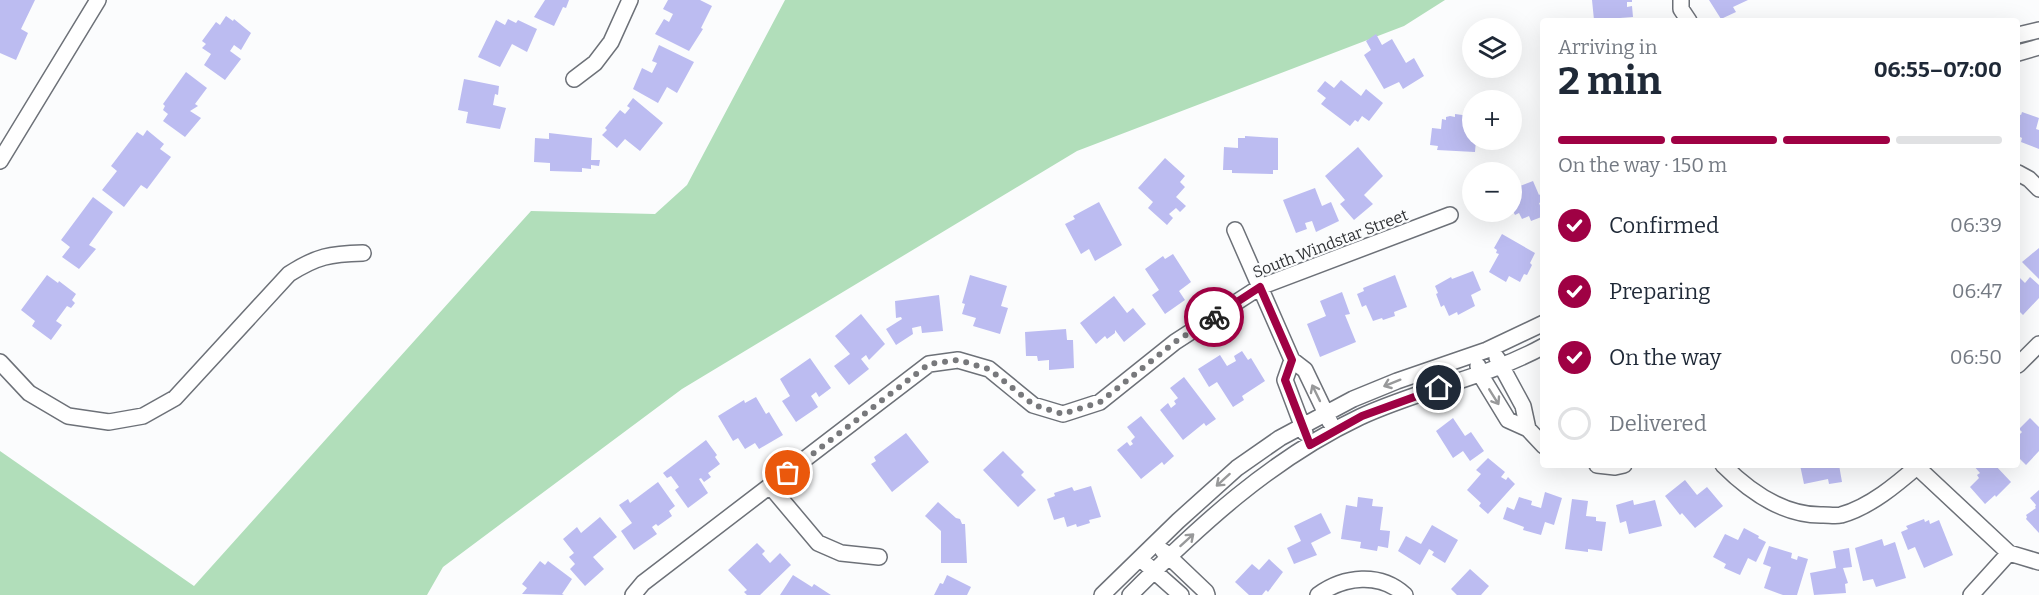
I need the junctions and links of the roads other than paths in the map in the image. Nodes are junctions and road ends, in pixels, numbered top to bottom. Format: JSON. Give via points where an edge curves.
{"nodes":[{"id":1,"x":98,"y":0,"type":"edge"},
{"id":2,"x":630,"y":0,"type":"edge"},
{"id":3,"x":1681,"y":0,"type":"edge"},
{"id":4,"x":1687,"y":18,"type":"edge"},
{"id":5,"x":2039,"y":30,"type":"edge"},
{"id":6,"x":2020,"y":35,"type":"edge"},
{"id":7,"x":2039,"y":47,"type":"edge"},
{"id":8,"x":2020,"y":52,"type":"edge"},
{"id":9,"x":574,"y":79,"type":"dead end"},
{"id":10,"x":0,"y":162,"type":"edge"},
{"id":11,"x":2020,"y":174,"type":"edge"},
{"id":12,"x":2039,"y":189,"type":"edge"},
{"id":13,"x":1450,"y":215,"type":"dead end"},
{"id":14,"x":1235,"y":230,"type":"dead end"},
{"id":15,"x":363,"y":253,"type":"dead end"},
{"id":16,"x":1260,"y":287,"type":"junction"},
{"id":17,"x":1540,"y":325,"type":"edge"},
{"id":18,"x":2039,"y":344,"type":"edge"},
{"id":19,"x":1494,"y":347,"type":"junction"},
{"id":20,"x":1540,"y":348,"type":"edge"},
{"id":21,"x":1475,"y":354,"type":"junction"},
{"id":22,"x":1292,"y":360,"type":"junction"},
{"id":23,"x":0,"y":362,"type":"edge"},
{"id":24,"x":2020,"y":363,"type":"edge"},
{"id":25,"x":1500,"y":366,"type":"junction"},
{"id":26,"x":1480,"y":374,"type":"junction"},
{"id":27,"x":1326,"y":413,"type":"junction"},
{"id":28,"x":1302,"y":426,"type":"junction"},
{"id":29,"x":1527,"y":429,"type":"junction"},
{"id":30,"x":1334,"y":431,"type":"junction"},
{"id":31,"x":1540,"y":443,"type":"edge"},
{"id":32,"x":1310,"y":445,"type":"junction"},
{"id":33,"x":1726,"y":468,"type":"edge"},
{"id":34,"x":1915,"y":468,"type":"edge"},
{"id":35,"x":1920,"y":468,"type":"edge"},
{"id":36,"x":770,"y":486,"type":"junction"},
{"id":37,"x":1155,"y":543,"type":"junction"},
{"id":38,"x":2009,"y":553,"type":"junction"},
{"id":39,"x":1168,"y":556,"type":"junction"},
{"id":40,"x":879,"y":557,"type":"dead end"},
{"id":41,"x":1139,"y":558,"type":"junction"},
{"id":42,"x":2039,"y":562,"type":"edge"},
{"id":43,"x":1153,"y":571,"type":"junction"},
{"id":44,"x":633,"y":595,"type":"edge"},
{"id":45,"x":1102,"y":595,"type":"edge"},
{"id":46,"x":1130,"y":595,"type":"edge"},
{"id":47,"x":1181,"y":595,"type":"edge"},
{"id":48,"x":1207,"y":595,"type":"edge"},
{"id":49,"x":1318,"y":595,"type":"edge"},
{"id":50,"x":1405,"y":595,"type":"edge"},
{"id":51,"x":1971,"y":595,"type":"edge"}],
"edges":[{"from":1,"to":10,"type":"street"},
{"from":2,"to":9,"type":"street","via":[[611,42],[595,63]]},
{"from":3,"to":4,"type":"street"},
{"from":5,"to":6,"type":"street"},
{"from":7,"to":8,"type":"street"},
{"from":11,"to":12,"type":"street"},
{"from":13,"to":16,"type":"street","name":"South Windstar Street"},
{"from":14,"to":16,"type":"street"},
{"from":15,"to":23,"type":"street","via":[[318,258],[289,274],[175,399],[143,416],[109,422],[68,416],[29,393]]},
{"from":16,"to":22,"type":"street"},
{"from":16,"to":36,"type":"street","name":"South Windstar Street","via":[[1175,342],[1100,402],[1063,414],[1034,405],[989,369],[958,360],[929,364]]},
{"from":17,"to":19,"type":"street"},
{"from":18,"to":24,"type":"street"},
{"from":19,"to":21,"type":"street"},
{"from":19,"to":25,"type":"street"},
{"from":20,"to":25,"type":"street"},
{"from":21,"to":26,"type":"street"},
{"from":21,"to":27,"type":"street","one_way":true,"via":[[1397,381]]},
{"from":27,"to":22,"type":"street","one_way":true,"via":[[1305,370]]},
{"from":22,"to":28,"type":"street","via":[[1285,380]]},
{"from":25,"to":26,"type":"street"},
{"from":25,"to":29,"type":"street","via":[[1523,406]]},
{"from":26,"to":29,"type":"street","one_way":true,"via":[[1509,420]]},
{"from":26,"to":30,"type":"street","via":[[1362,416]]},
{"from":27,"to":28,"type":"street"},
{"from":27,"to":30,"type":"street"},
{"from":28,"to":32,"type":"street"},
{"from":28,"to":37,"type":"street","one_way":true,"via":[[1237,468]]},
{"from":29,"to":31,"type":"street"},
{"from":30,"to":32,"type":"street"},
{"from":39,"to":32,"type":"street","one_way":true,"via":[[1248,486]]},
{"from":33,"to":34,"type":"street","via":[[1769,502],[1808,515],[1841,515],[1874,500]]},
{"from":35,"to":38,"type":"street"},
{"from":36,"to":40,"type":"street","via":[[819,543],[841,553]]},
{"from":36,"to":44,"type":"street","name":"South Windstar Street","via":[[643,583]]},
{"from":37,"to":39,"type":"street"},
{"from":37,"to":41,"type":"street"},
{"from":38,"to":42,"type":"street"},
{"from":38,"to":51,"type":"street"},
{"from":39,"to":43,"type":"street"},
{"from":39,"to":48,"type":"street"},
{"from":41,"to":43,"type":"street"},
{"from":41,"to":45,"type":"street"},
{"from":43,"to":46,"type":"street"},
{"from":43,"to":47,"type":"street"},
{"from":49,"to":50,"type":"street","via":[[1344,580],[1371,578]]}]}
